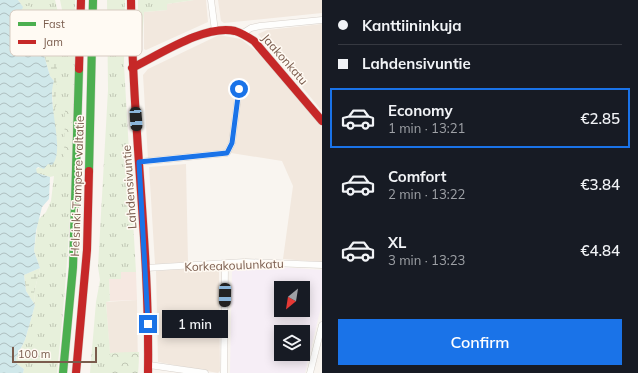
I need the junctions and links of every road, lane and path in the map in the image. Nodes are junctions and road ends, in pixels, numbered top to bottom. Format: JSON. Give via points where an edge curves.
{"nodes":[{"id":1,"x":82,"y":0,"type":"edge"},
{"id":2,"x":93,"y":0,"type":"edge"},
{"id":3,"x":131,"y":0,"type":"edge"},
{"id":4,"x":211,"y":0,"type":"edge"},
{"id":5,"x":82,"y":10,"type":"edge"},
{"id":6,"x":93,"y":10,"type":"edge"},
{"id":7,"x":131,"y":10,"type":"edge"},
{"id":8,"x":322,"y":20,"type":"edge"},
{"id":9,"x":215,"y":31,"type":"junction"},
{"id":10,"x":243,"y":33,"type":"junction"},
{"id":11,"x":80,"y":56,"type":"edge"},
{"id":12,"x":92,"y":56,"type":"edge"},
{"id":13,"x":132,"y":56,"type":"edge"},
{"id":14,"x":132,"y":68,"type":"junction"},
{"id":15,"x":239,"y":89,"type":"dead end"},
{"id":16,"x":322,"y":121,"type":"edge"},
{"id":17,"x":139,"y":162,"type":"junction"},
{"id":18,"x":225,"y":264,"type":"junction"},
{"id":19,"x":322,"y":264,"type":"edge"},
{"id":20,"x":146,"y":268,"type":"junction"},
{"id":21,"x":322,"y":325,"type":"edge"},
{"id":22,"x":148,"y":369,"type":"edge"},
{"id":23,"x":63,"y":373,"type":"edge"},
{"id":24,"x":76,"y":373,"type":"edge"},
{"id":25,"x":205,"y":373,"type":"edge"},
{"id":26,"x":224,"y":373,"type":"edge"},
{"id":27,"x":310,"y":373,"type":"edge"}],
"edges":[{"from":1,"to":5,"type":"main road","name":"Helsinki-Tampere valtatie"},
{"from":2,"to":6,"type":"main road","name":"Helsinki-Tampere valtatie"},
{"from":3,"to":7,"type":"main road","name":"Lahdensivuntie"},
{"from":4,"to":9,"type":"street"},
{"from":8,"to":10,"type":"street","via":[[260,26]]},
{"from":9,"to":10,"type":"main road","via":[[231,30]]},
{"from":9,"to":14,"type":"main road","via":[[203,34]]},
{"from":10,"to":16,"type":"main road","name":"Jaakonkatu","via":[[254,41]]},
{"from":11,"to":23,"type":"main road","name":"Helsinki-Tampere valtatie","via":[[73,267]]},
{"from":12,"to":24,"type":"main road","name":"Helsinki-Tampere valtatie","via":[[87,250]]},
{"from":13,"to":14,"type":"main road","name":"Lahdensivuntie"},
{"from":14,"to":17,"type":"main road","name":"Lahdensivuntie"},
{"from":15,"to":17,"type":"street","via":[[232,143],[227,153]]},
{"from":17,"to":20,"type":"main road","name":"Lahdensivuntie"},
{"from":18,"to":19,"type":"street","name":"Korkeakoulunkatu"},
{"from":18,"to":20,"type":"street","name":"Korkeakoulunkatu"},
{"from":18,"to":26,"type":"street"},
{"from":20,"to":22,"type":"main road","name":"Lahdensivuntie"},
{"from":21,"to":27,"type":"street"},
{"from":22,"to":25,"type":"street"}]}
